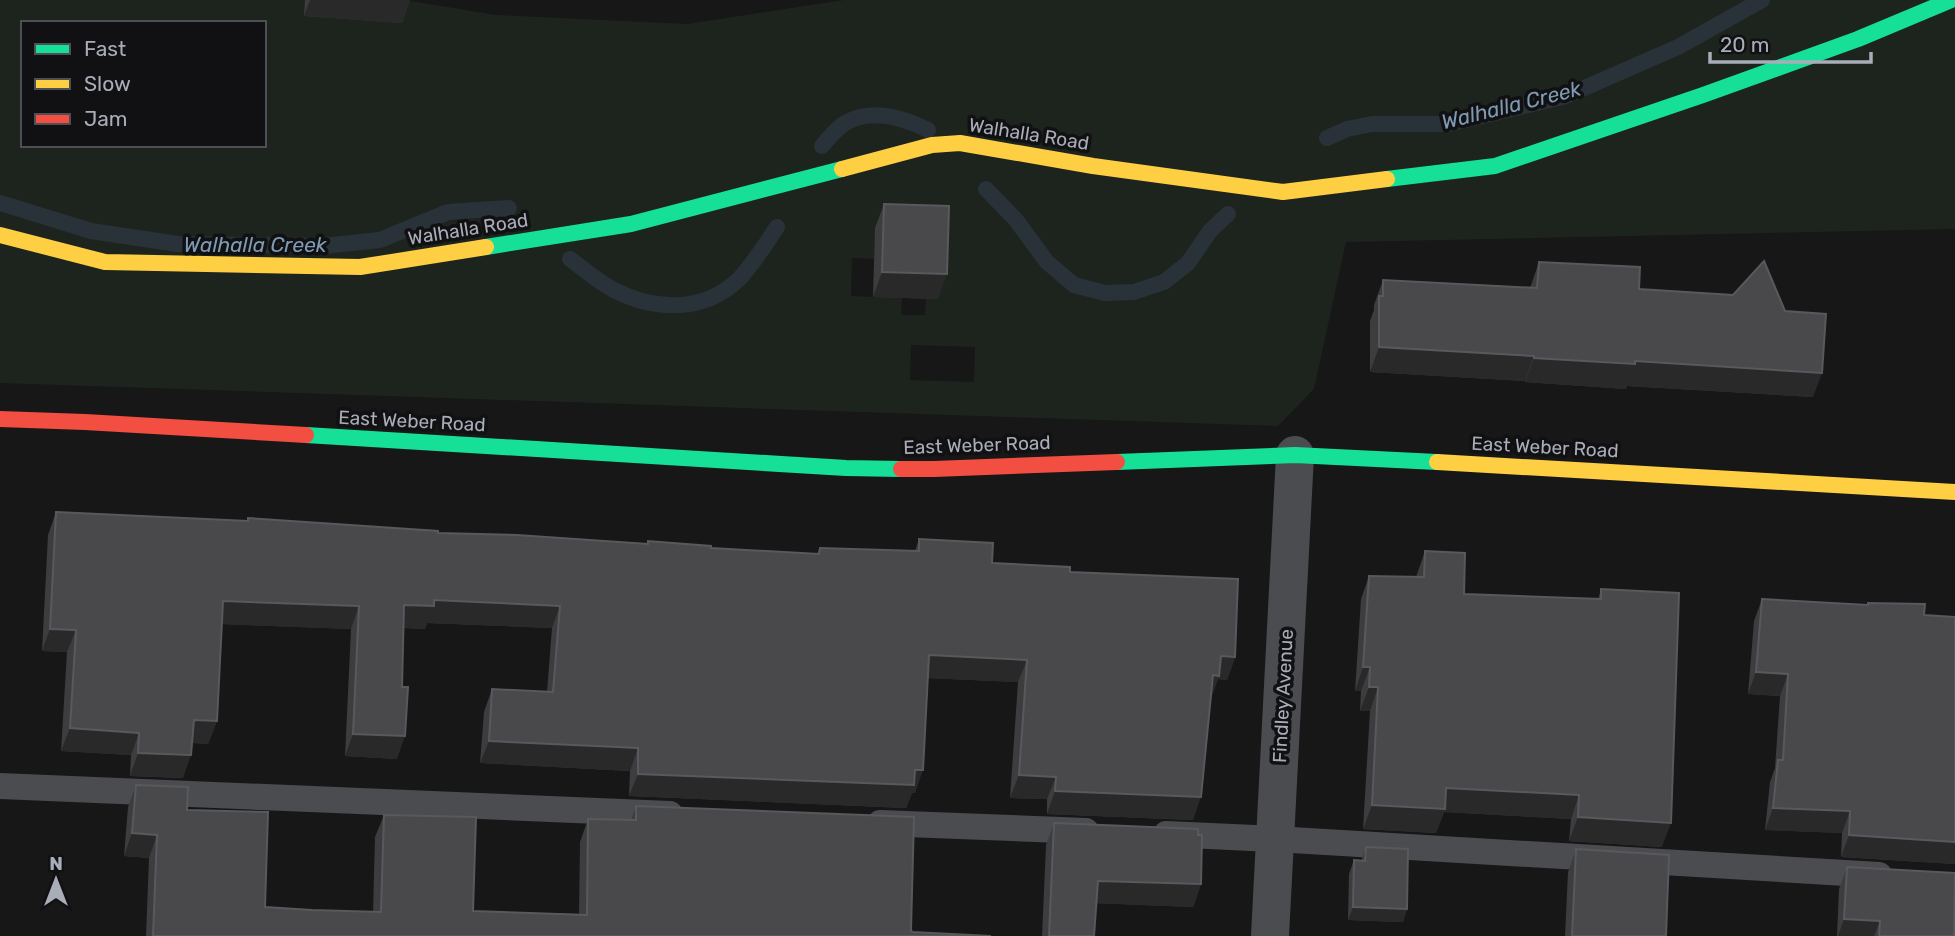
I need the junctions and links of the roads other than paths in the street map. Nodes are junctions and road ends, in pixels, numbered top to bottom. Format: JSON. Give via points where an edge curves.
{"nodes":[{"id":1,"x":1951,"y":0,"type":"edge"},
{"id":2,"x":0,"y":235,"type":"edge"},
{"id":3,"x":0,"y":419,"type":"edge"},
{"id":4,"x":1295,"y":455,"type":"junction"},
{"id":5,"x":1955,"y":492,"type":"edge"},
{"id":6,"x":0,"y":786,"type":"edge"},
{"id":7,"x":693,"y":815,"type":"edge"},
{"id":8,"x":859,"y":822,"type":"edge"},
{"id":9,"x":1109,"y":832,"type":"edge"},
{"id":10,"x":1137,"y":833,"type":"edge"},
{"id":11,"x":1275,"y":839,"type":"junction"},
{"id":12,"x":1899,"y":877,"type":"edge"},
{"id":13,"x":1270,"y":936,"type":"edge"}],
"edges":[{"from":1,"to":2,"type":"street","name":"Walhalla Road","via":[[1703,95],[1495,166],[1283,192],[961,143],[932,145],[631,224],[360,268],[105,262]]},
{"from":3,"to":4,"type":"street","name":"East Weber Road","via":[[846,468],[934,469]]},
{"from":4,"to":5,"type":"street","name":"East Weber Road"},
{"from":4,"to":11,"type":"street","name":"Findley Avenue"},
{"from":6,"to":7,"type":"lane"},
{"from":8,"to":9,"type":"lane"},
{"from":10,"to":11,"type":"lane"},
{"from":11,"to":12,"type":"lane"},
{"from":11,"to":13,"type":"street","name":"Findley Avenue"}]}
